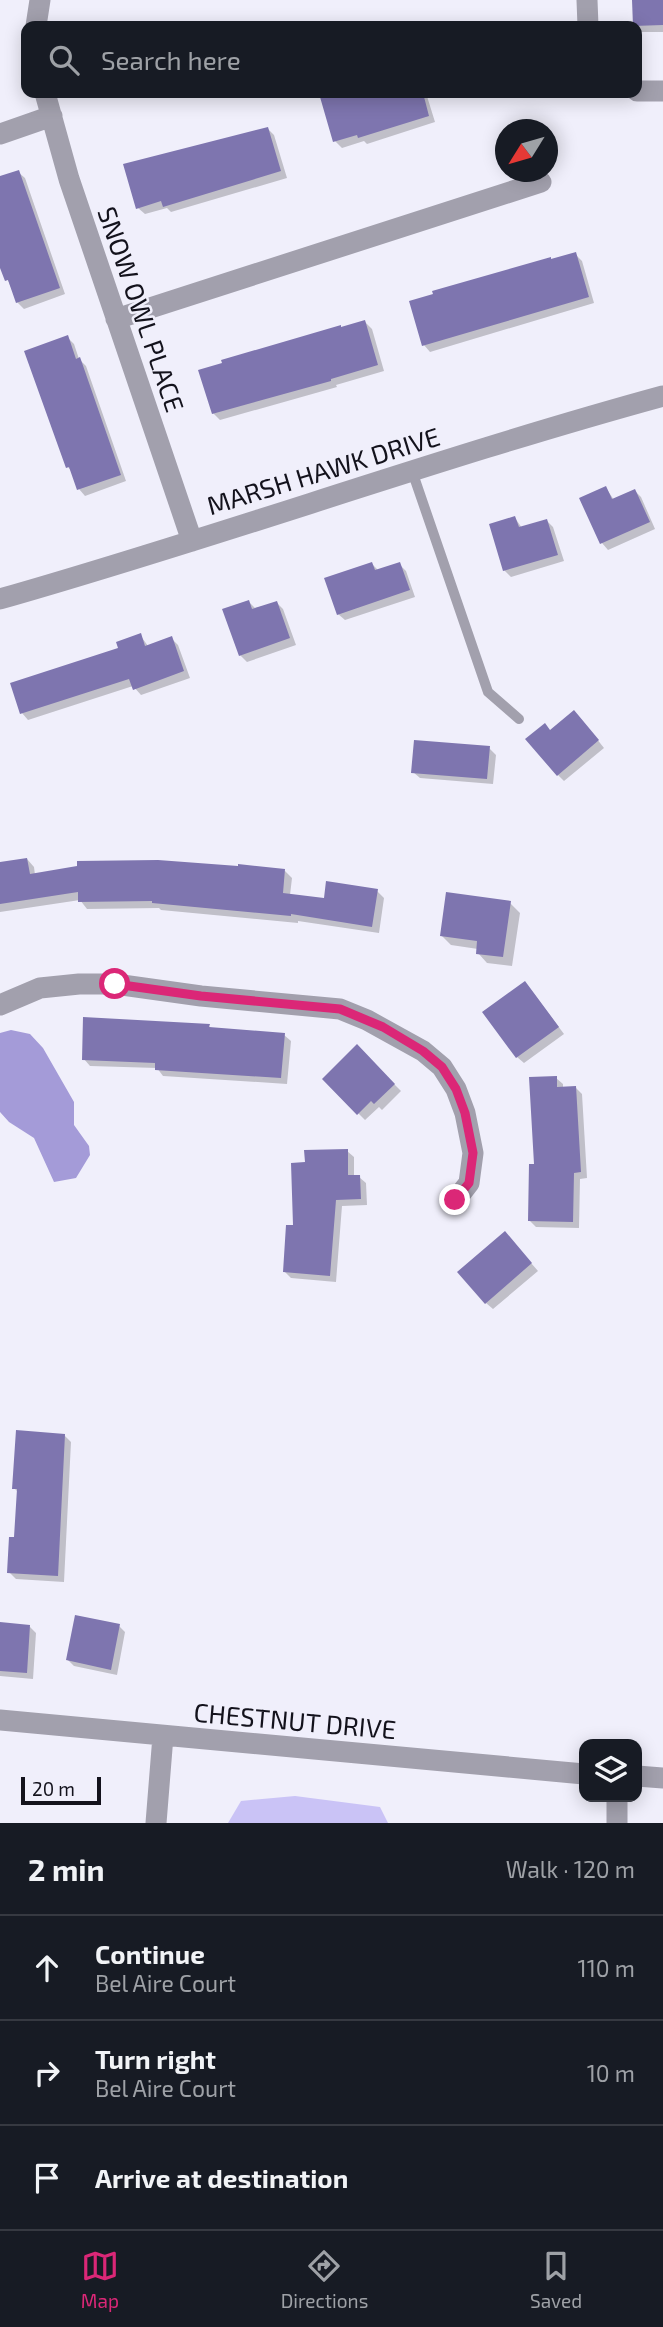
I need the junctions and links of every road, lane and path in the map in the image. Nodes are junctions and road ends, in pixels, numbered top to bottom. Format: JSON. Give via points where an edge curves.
{"nodes":[{"id":1,"x":40,"y":0,"type":"edge"},
{"id":2,"x":587,"y":0,"type":"edge"},
{"id":3,"x":37,"y":21,"type":"edge"},
{"id":4,"x":588,"y":21,"type":"edge"},
{"id":5,"x":642,"y":91,"type":"edge"},
{"id":6,"x":663,"y":91,"type":"edge"},
{"id":7,"x":46,"y":98,"type":"edge"},
{"id":8,"x":52,"y":117,"type":"junction"},
{"id":9,"x":0,"y":134,"type":"edge"},
{"id":10,"x":541,"y":183,"type":"dead end"},
{"id":11,"x":116,"y":319,"type":"junction"},
{"id":12,"x":663,"y":396,"type":"edge"},
{"id":13,"x":412,"y":471,"type":"junction"},
{"id":14,"x":192,"y":541,"type":"junction"},
{"id":15,"x":0,"y":599,"type":"edge"},
{"id":16,"x":519,"y":719,"type":"dead end"},
{"id":17,"x":0,"y":1004,"type":"edge"},
{"id":18,"x":455,"y":1200,"type":"dead end"},
{"id":19,"x":0,"y":1720,"type":"edge"},
{"id":20,"x":163,"y":1736,"type":"junction"},
{"id":21,"x":579,"y":1774,"type":"edge"},
{"id":22,"x":642,"y":1776,"type":"edge"},
{"id":23,"x":663,"y":1778,"type":"edge"},
{"id":24,"x":617,"y":1802,"type":"edge"},
{"id":25,"x":156,"y":1823,"type":"edge"},
{"id":26,"x":617,"y":1823,"type":"edge"}],
"edges":[{"from":1,"to":3,"type":"street"},
{"from":2,"to":4,"type":"street"},
{"from":5,"to":6,"type":"street"},
{"from":7,"to":8,"type":"street","name":"SNOW OWL PLACE"},
{"from":8,"to":9,"type":"street"},
{"from":8,"to":11,"type":"street","name":"SNOW OWL PLACE"},
{"from":10,"to":11,"type":"street"},
{"from":11,"to":14,"type":"street","name":"SNOW OWL PLACE"},
{"from":12,"to":13,"type":"street","name":"MARSH HAWK DRIVE"},
{"from":13,"to":14,"type":"street","name":"MARSH HAWK DRIVE"},
{"from":13,"to":16,"type":"lane","via":[[488,692]]},
{"from":14,"to":15,"type":"street","name":"MARSH HAWK DRIVE"},
{"from":17,"to":18,"type":"street","via":[[40,988],[115,984],[340,1009],[367,1020],[423,1051],[442,1067],[456,1089],[473,1153],[469,1183]]},
{"from":19,"to":20,"type":"street","name":"CHESTNUT DRIVE"},
{"from":20,"to":21,"type":"street","name":"CHESTNUT DRIVE"},
{"from":20,"to":25,"type":"street"},
{"from":22,"to":23,"type":"street"},
{"from":24,"to":26,"type":"street"}]}
